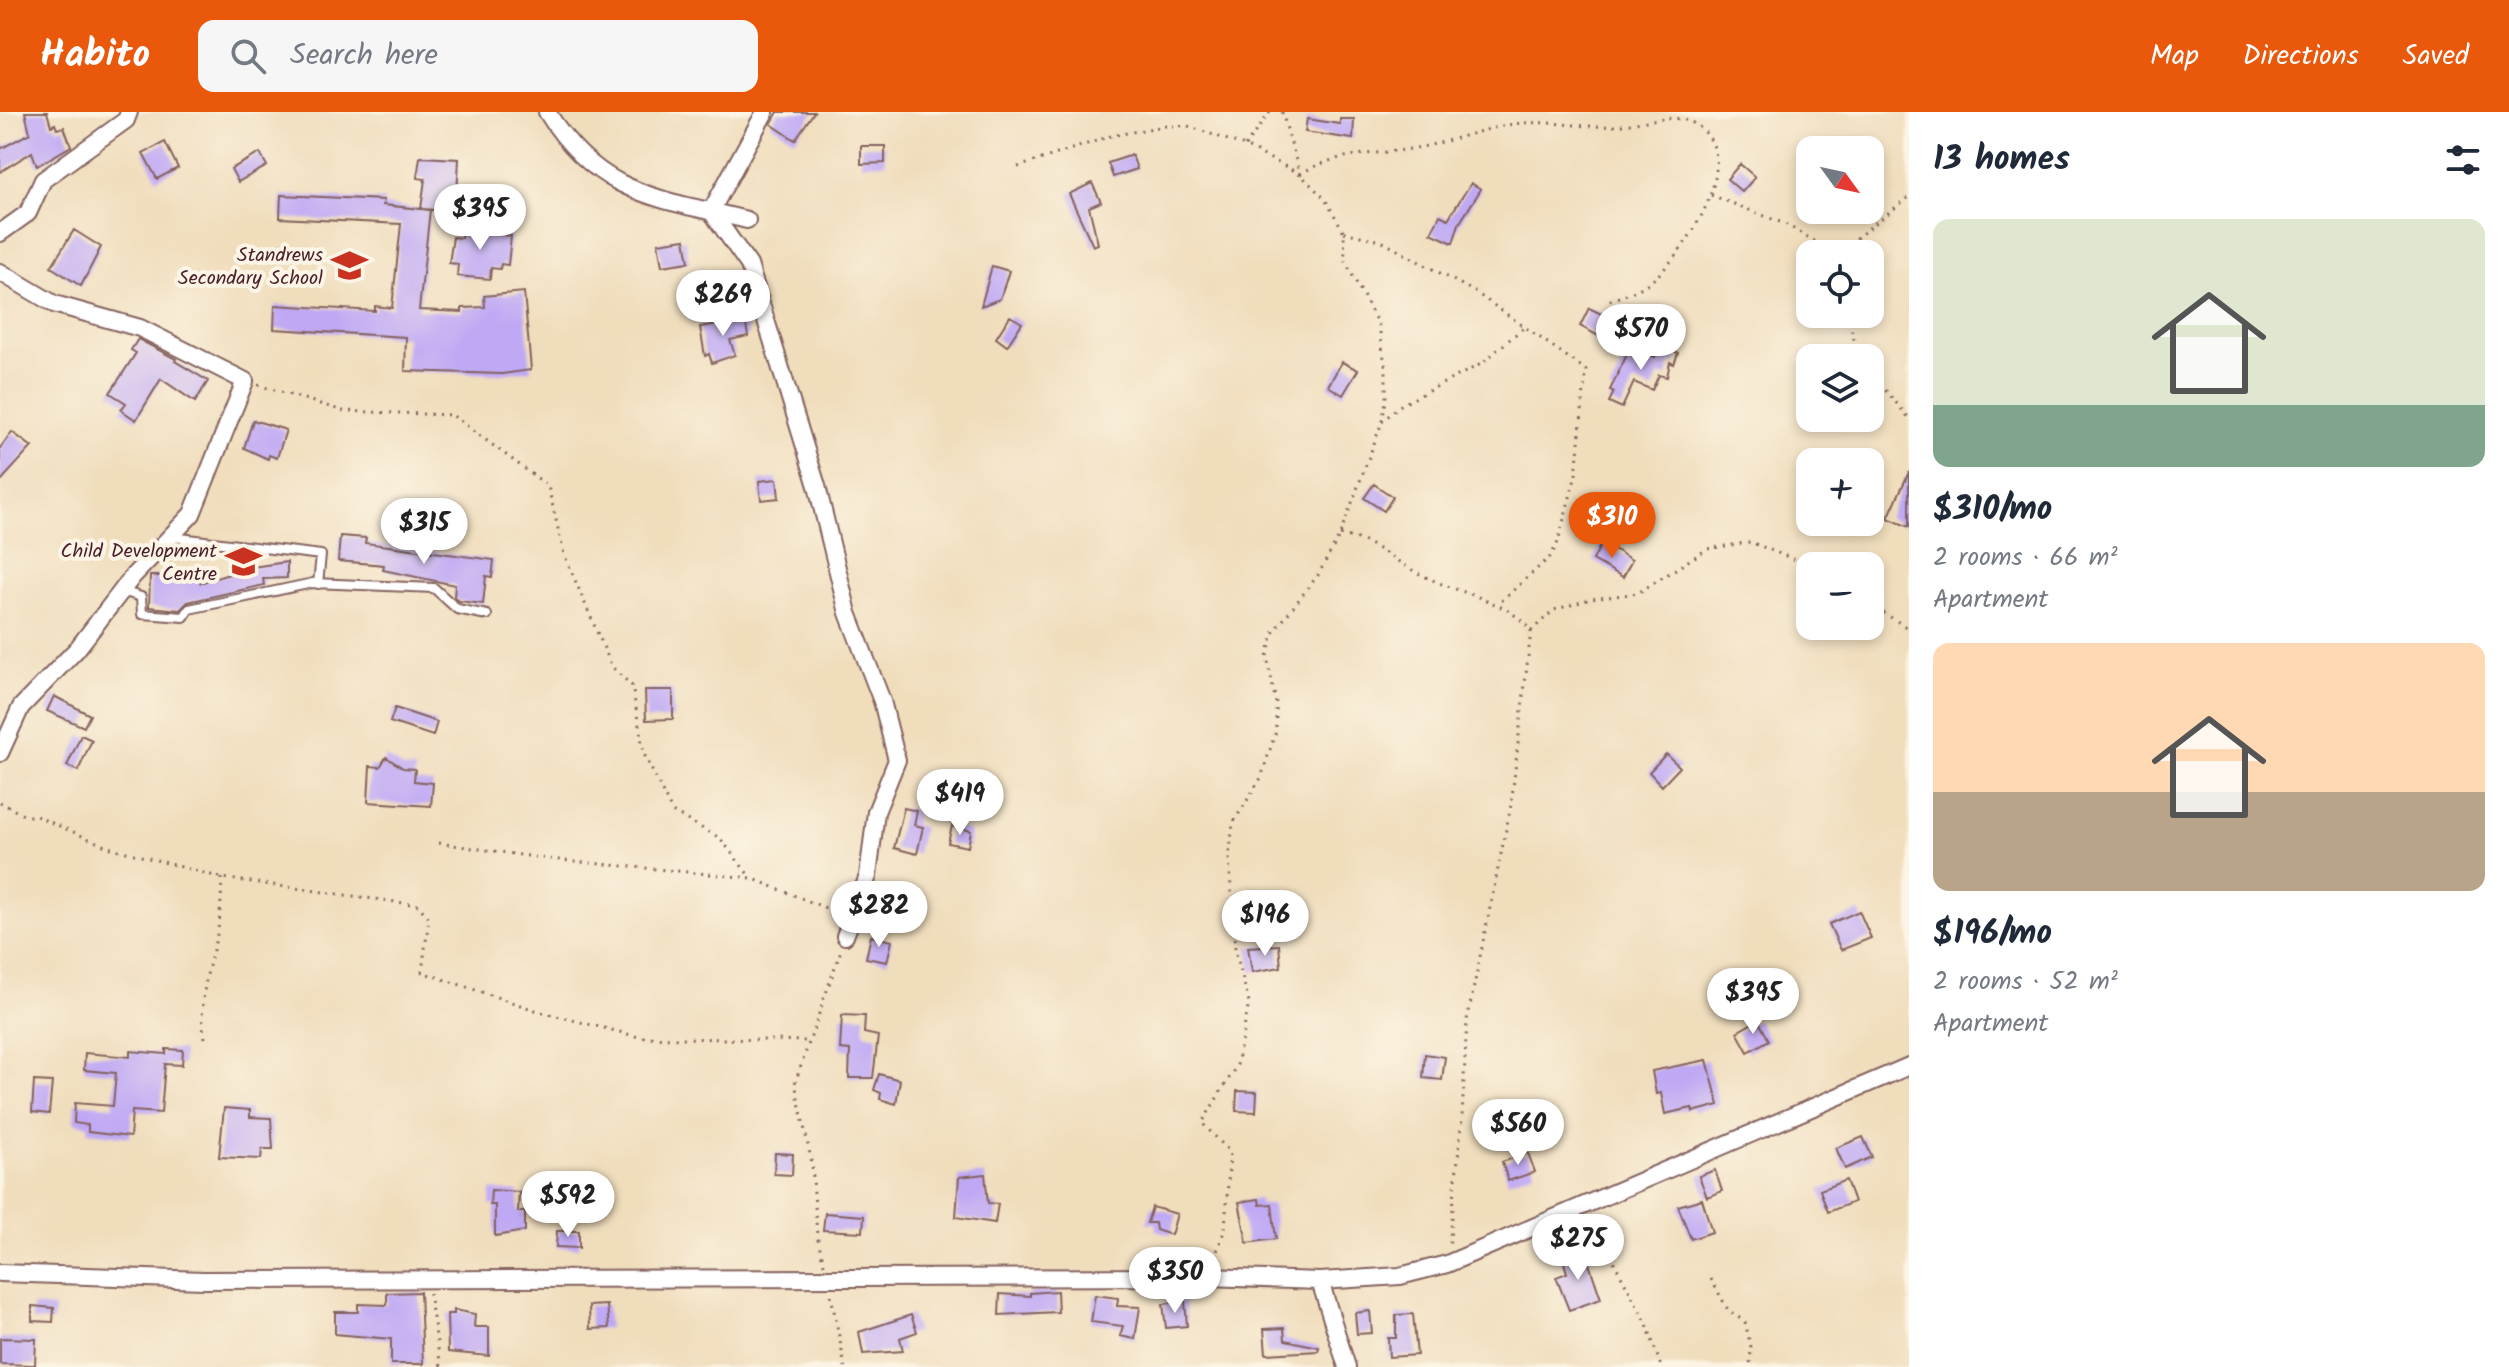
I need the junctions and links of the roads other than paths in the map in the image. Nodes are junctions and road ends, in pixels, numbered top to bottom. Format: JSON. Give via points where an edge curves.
{"nodes":[{"id":1,"x":129,"y":112,"type":"edge"},
{"id":2,"x":547,"y":112,"type":"edge"},
{"id":3,"x":765,"y":112,"type":"edge"},
{"id":4,"x":711,"y":211,"type":"junction"},
{"id":5,"x":747,"y":220,"type":"dead end"},
{"id":6,"x":0,"y":233,"type":"edge"},
{"id":7,"x":0,"y":272,"type":"edge"},
{"id":8,"x":171,"y":537,"type":"junction"},
{"id":9,"x":318,"y":584,"type":"junction"},
{"id":10,"x":122,"y":591,"type":"junction"},
{"id":11,"x":487,"y":615,"type":"dead end"},
{"id":12,"x":0,"y":753,"type":"edge"},
{"id":13,"x":845,"y":936,"type":"road end"},
{"id":14,"x":1909,"y":1066,"type":"edge"},
{"id":15,"x":0,"y":1273,"type":"edge"},
{"id":16,"x":1320,"y":1281,"type":"junction"},
{"id":17,"x":1347,"y":1367,"type":"edge"}],
"edges":[{"from":1,"to":6,"type":"street","via":[[126,120],[43,180],[28,213]]},
{"from":2,"to":4,"type":"street","via":[[571,148],[610,180]]},
{"from":3,"to":4,"type":"street"},
{"from":4,"to":5,"type":"street"},
{"from":4,"to":13,"type":"street","via":[[749,265],[817,486],[848,613],[882,701],[897,760],[876,812],[868,876]]},
{"from":7,"to":8,"type":"street","via":[[54,304],[140,328],[245,381],[200,501]]},
{"from":8,"to":9,"type":"lane","via":[[321,555]]},
{"from":8,"to":10,"type":"street"},
{"from":9,"to":10,"type":"lane","via":[[189,609],[184,617],[142,614],[141,597]]},
{"from":9,"to":11,"type":"lane","via":[[434,588],[457,609]]},
{"from":10,"to":12,"type":"street","via":[[77,649],[21,707]]},
{"from":14,"to":16,"type":"street","via":[[1447,1264],[1400,1276]]},
{"from":15,"to":16,"type":"street","via":[[204,1280]]},
{"from":16,"to":17,"type":"street"}]}
